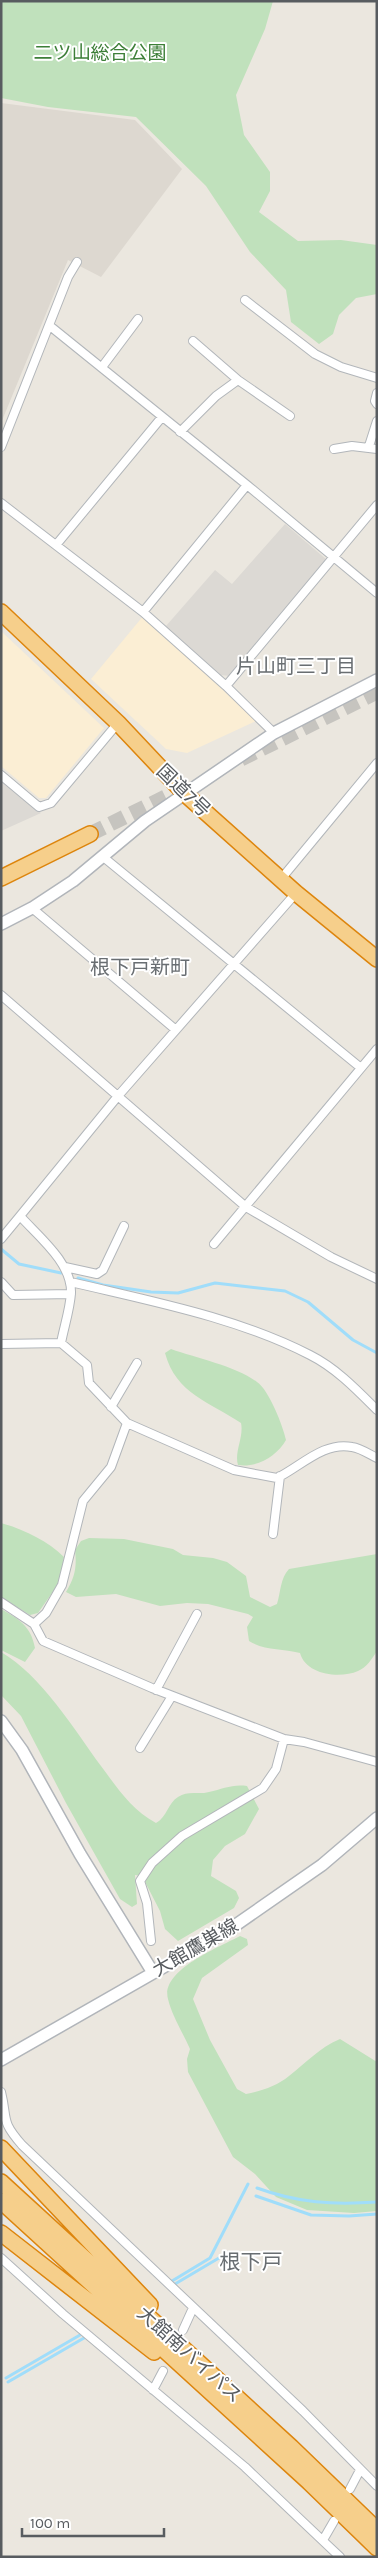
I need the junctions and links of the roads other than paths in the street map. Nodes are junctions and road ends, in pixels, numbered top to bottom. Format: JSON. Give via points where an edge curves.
{"nodes":[{"id":1,"x":77,"y":262,"type":"dead end"},
{"id":2,"x":245,"y":300,"type":"dead end"},
{"id":3,"x":138,"y":319,"type":"dead end"},
{"id":4,"x":50,"y":326,"type":"junction"},
{"id":5,"x":193,"y":341,"type":"dead end"},
{"id":6,"x":102,"y":367,"type":"junction"},
{"id":7,"x":377,"y":378,"type":"edge"},
{"id":8,"x":238,"y":380,"type":"junction"},
{"id":9,"x":377,"y":393,"type":"edge"},
{"id":10,"x":377,"y":404,"type":"edge"},
{"id":11,"x":290,"y":416,"type":"dead end"},
{"id":12,"x":162,"y":417,"type":"junction"},
{"id":13,"x":377,"y":421,"type":"edge"},
{"id":14,"x":180,"y":432,"type":"junction"},
{"id":15,"x":1,"y":447,"type":"edge"},
{"id":16,"x":373,"y":448,"type":"edge"},
{"id":17,"x":334,"y":449,"type":"dead end"},
{"id":18,"x":247,"y":485,"type":"junction"},
{"id":19,"x":1,"y":503,"type":"edge"},
{"id":20,"x":377,"y":505,"type":"edge"},
{"id":21,"x":56,"y":545,"type":"junction"},
{"id":22,"x":332,"y":557,"type":"junction"},
{"id":23,"x":377,"y":593,"type":"edge"},
{"id":24,"x":1,"y":612,"type":"edge"},
{"id":25,"x":143,"y":612,"type":"junction"},
{"id":26,"x":377,"y":680,"type":"edge"},
{"id":27,"x":226,"y":686,"type":"junction"},
{"id":28,"x":118,"y":723,"type":"junction"},
{"id":29,"x":274,"y":733,"type":"junction"},
{"id":30,"x":377,"y":763,"type":"edge"},
{"id":31,"x":1,"y":775,"type":"edge"},
{"id":32,"x":184,"y":793,"type":"junction"},
{"id":33,"x":90,"y":834,"type":"tunnel mouth"},
{"id":34,"x":102,"y":856,"type":"junction"},
{"id":35,"x":1,"y":877,"type":"edge"},
{"id":36,"x":281,"y":879,"type":"junction"},
{"id":37,"x":296,"y":893,"type":"junction"},
{"id":38,"x":32,"y":908,"type":"junction"},
{"id":39,"x":1,"y":924,"type":"edge"},
{"id":40,"x":377,"y":959,"type":"edge"},
{"id":41,"x":234,"y":965,"type":"junction"},
{"id":42,"x":1,"y":995,"type":"edge"},
{"id":43,"x":176,"y":1030,"type":"junction"},
{"id":44,"x":377,"y":1049,"type":"edge"},
{"id":45,"x":361,"y":1068,"type":"junction"},
{"id":46,"x":118,"y":1096,"type":"junction"},
{"id":47,"x":246,"y":1207,"type":"junction"},
{"id":48,"x":20,"y":1216,"type":"junction"},
{"id":49,"x":124,"y":1226,"type":"dead end"},
{"id":50,"x":1,"y":1238,"type":"edge"},
{"id":51,"x":214,"y":1244,"type":"dead end"},
{"id":52,"x":65,"y":1267,"type":"junction"},
{"id":53,"x":377,"y":1278,"type":"edge"},
{"id":54,"x":1,"y":1282,"type":"edge"},
{"id":55,"x":70,"y":1282,"type":"junction"},
{"id":56,"x":71,"y":1294,"type":"junction"},
{"id":57,"x":61,"y":1343,"type":"junction"},
{"id":58,"x":1,"y":1344,"type":"edge"},
{"id":59,"x":137,"y":1363,"type":"dead end"},
{"id":60,"x":112,"y":1407,"type":"junction"},
{"id":61,"x":377,"y":1410,"type":"edge"},
{"id":62,"x":128,"y":1423,"type":"junction"},
{"id":63,"x":377,"y":1458,"type":"edge"},
{"id":64,"x":280,"y":1476,"type":"junction"},
{"id":65,"x":273,"y":1534,"type":"dead end"},
{"id":66,"x":1,"y":1602,"type":"edge"},
{"id":67,"x":197,"y":1614,"type":"dead end"},
{"id":68,"x":34,"y":1624,"type":"junction"},
{"id":69,"x":156,"y":1690,"type":"junction"},
{"id":70,"x":172,"y":1696,"type":"junction"},
{"id":71,"x":1,"y":1721,"type":"edge"},
{"id":72,"x":284,"y":1739,"type":"junction"},
{"id":73,"x":140,"y":1748,"type":"dead end"},
{"id":74,"x":377,"y":1762,"type":"edge"},
{"id":75,"x":377,"y":1818,"type":"edge"},
{"id":76,"x":151,"y":1941,"type":"dead end"},
{"id":77,"x":152,"y":1971,"type":"junction"},
{"id":78,"x":1,"y":2060,"type":"edge"},
{"id":79,"x":1,"y":2092,"type":"edge"},
{"id":80,"x":1,"y":2148,"type":"edge"},
{"id":81,"x":1,"y":2182,"type":"edge"},
{"id":82,"x":1,"y":2201,"type":"edge"},
{"id":83,"x":1,"y":2232,"type":"edge"},
{"id":84,"x":1,"y":2258,"type":"edge"},
{"id":85,"x":193,"y":2308,"type":"junction"},
{"id":86,"x":183,"y":2330,"type":"dead end"},
{"id":87,"x":163,"y":2371,"type":"dead end"},
{"id":88,"x":153,"y":2390,"type":"junction"},
{"id":89,"x":258,"y":2436,"type":"junction"},
{"id":90,"x":291,"y":2447,"type":"junction"},
{"id":91,"x":360,"y":2470,"type":"junction"},
{"id":92,"x":377,"y":2486,"type":"edge"},
{"id":93,"x":350,"y":2489,"type":"dead end"},
{"id":94,"x":334,"y":2521,"type":"dead end"},
{"id":95,"x":377,"y":2530,"type":"edge"},
{"id":96,"x":323,"y":2540,"type":"junction"},
{"id":97,"x":377,"y":2548,"type":"edge"},
{"id":98,"x":340,"y":2557,"type":"edge"}],
"edges":[{"from":1,"to":4,"type":"street"},
{"from":2,"to":7,"type":"street","via":[[315,354],[341,367]]},
{"from":3,"to":6,"type":"street"},
{"from":4,"to":6,"type":"street"},
{"from":4,"to":15,"type":"street"},
{"from":5,"to":8,"type":"street"},
{"from":6,"to":12,"type":"street"},
{"from":8,"to":11,"type":"street"},
{"from":8,"to":14,"type":"street","via":[[216,396]]},
{"from":9,"to":10,"type":"street"},
{"from":12,"to":14,"type":"street"},
{"from":12,"to":21,"type":"street"},
{"from":13,"to":16,"type":"street"},
{"from":14,"to":18,"type":"street"},
{"from":16,"to":17,"type":"street"},
{"from":18,"to":22,"type":"street"},
{"from":18,"to":25,"type":"street"},
{"from":19,"to":21,"type":"street"},
{"from":20,"to":22,"type":"street"},
{"from":21,"to":25,"type":"street"},
{"from":22,"to":23,"type":"street"},
{"from":22,"to":27,"type":"street"},
{"from":24,"to":28,"type":"highway","name":"国道7号"},
{"from":25,"to":27,"type":"street"},
{"from":26,"to":29,"type":"street"},
{"from":27,"to":29,"type":"street"},
{"from":28,"to":31,"type":"street","via":[[51,802],[39,807]]},
{"from":28,"to":32,"type":"highway","name":"国道7号"},
{"from":29,"to":32,"type":"street"},
{"from":30,"to":36,"type":"street"},
{"from":32,"to":34,"type":"street"},
{"from":32,"to":36,"type":"highway","name":"国道7号"},
{"from":33,"to":35,"type":"highway"},
{"from":34,"to":38,"type":"street","via":[[73,881]]},
{"from":34,"to":41,"type":"street"},
{"from":36,"to":37,"type":"highway","name":"国道7号"},
{"from":37,"to":40,"type":"highway","name":"国道7号"},
{"from":37,"to":41,"type":"street"},
{"from":38,"to":39,"type":"street"},
{"from":38,"to":43,"type":"street"},
{"from":41,"to":43,"type":"street"},
{"from":41,"to":45,"type":"street"},
{"from":42,"to":46,"type":"street"},
{"from":43,"to":46,"type":"street"},
{"from":44,"to":45,"type":"street"},
{"from":45,"to":47,"type":"street"},
{"from":46,"to":47,"type":"street"},
{"from":46,"to":48,"type":"street"},
{"from":47,"to":51,"type":"street"},
{"from":47,"to":53,"type":"street","via":[[332,1257]]},
{"from":48,"to":50,"type":"street"},
{"from":48,"to":52,"type":"street"},
{"from":49,"to":52,"type":"street","via":[[103,1270],[92,1274]]},
{"from":52,"to":55,"type":"street"},
{"from":54,"to":56,"type":"street","via":[[13,1295]]},
{"from":55,"to":56,"type":"street"},
{"from":55,"to":61,"type":"street","via":[[178,1308],[270,1337],[311,1355],[349,1382]]},
{"from":56,"to":57,"type":"street"},
{"from":57,"to":58,"type":"street"},
{"from":57,"to":60,"type":"street","via":[[86,1366],[89,1383]]},
{"from":59,"to":60,"type":"street"},
{"from":60,"to":62,"type":"street"},
{"from":62,"to":64,"type":"street","via":[[234,1470],[276,1478]]},
{"from":62,"to":68,"type":"street","via":[[111,1467],[83,1501],[62,1585],[46,1613]]},
{"from":63,"to":64,"type":"street","via":[[352,1446],[337,1446],[320,1452]]},
{"from":64,"to":65,"type":"street"},
{"from":66,"to":68,"type":"street"},
{"from":67,"to":69,"type":"street"},
{"from":68,"to":69,"type":"street","via":[[43,1641]]},
{"from":69,"to":70,"type":"street"},
{"from":70,"to":72,"type":"street"},
{"from":70,"to":73,"type":"street"},
{"from":71,"to":77,"type":"street","via":[[22,1750],[80,1854]]},
{"from":72,"to":74,"type":"street"},
{"from":72,"to":76,"type":"street","via":[[276,1769],[263,1788],[182,1836],[152,1863],[140,1881],[147,1903]]},
{"from":75,"to":77,"type":"street","name":"大館鷹巣線","via":[[278,1898],[230,1929]]},
{"from":77,"to":78,"type":"street","name":"大館鷹巣線"},
{"from":79,"to":85,"type":"street","via":[[3,2117],[12,2134]]},
{"from":80,"to":90,"type":"highway","via":[[175,2332]]},
{"from":81,"to":90,"type":"highway","name":"大館南バイパス"},
{"from":82,"to":89,"type":"highway","name":"大館南バイパス"},
{"from":83,"to":89,"type":"highway"},
{"from":84,"to":88,"type":"street"},
{"from":85,"to":86,"type":"street"},
{"from":85,"to":91,"type":"street","via":[[303,2411]]},
{"from":87,"to":88,"type":"street"},
{"from":88,"to":96,"type":"street","via":[[245,2467]]},
{"from":89,"to":97,"type":"highway","name":"大館南バイパス"},
{"from":90,"to":95,"type":"highway","name":"大館南バイパス"},
{"from":91,"to":92,"type":"street"},
{"from":91,"to":93,"type":"street"},
{"from":94,"to":96,"type":"street"},
{"from":96,"to":98,"type":"street"}]}
